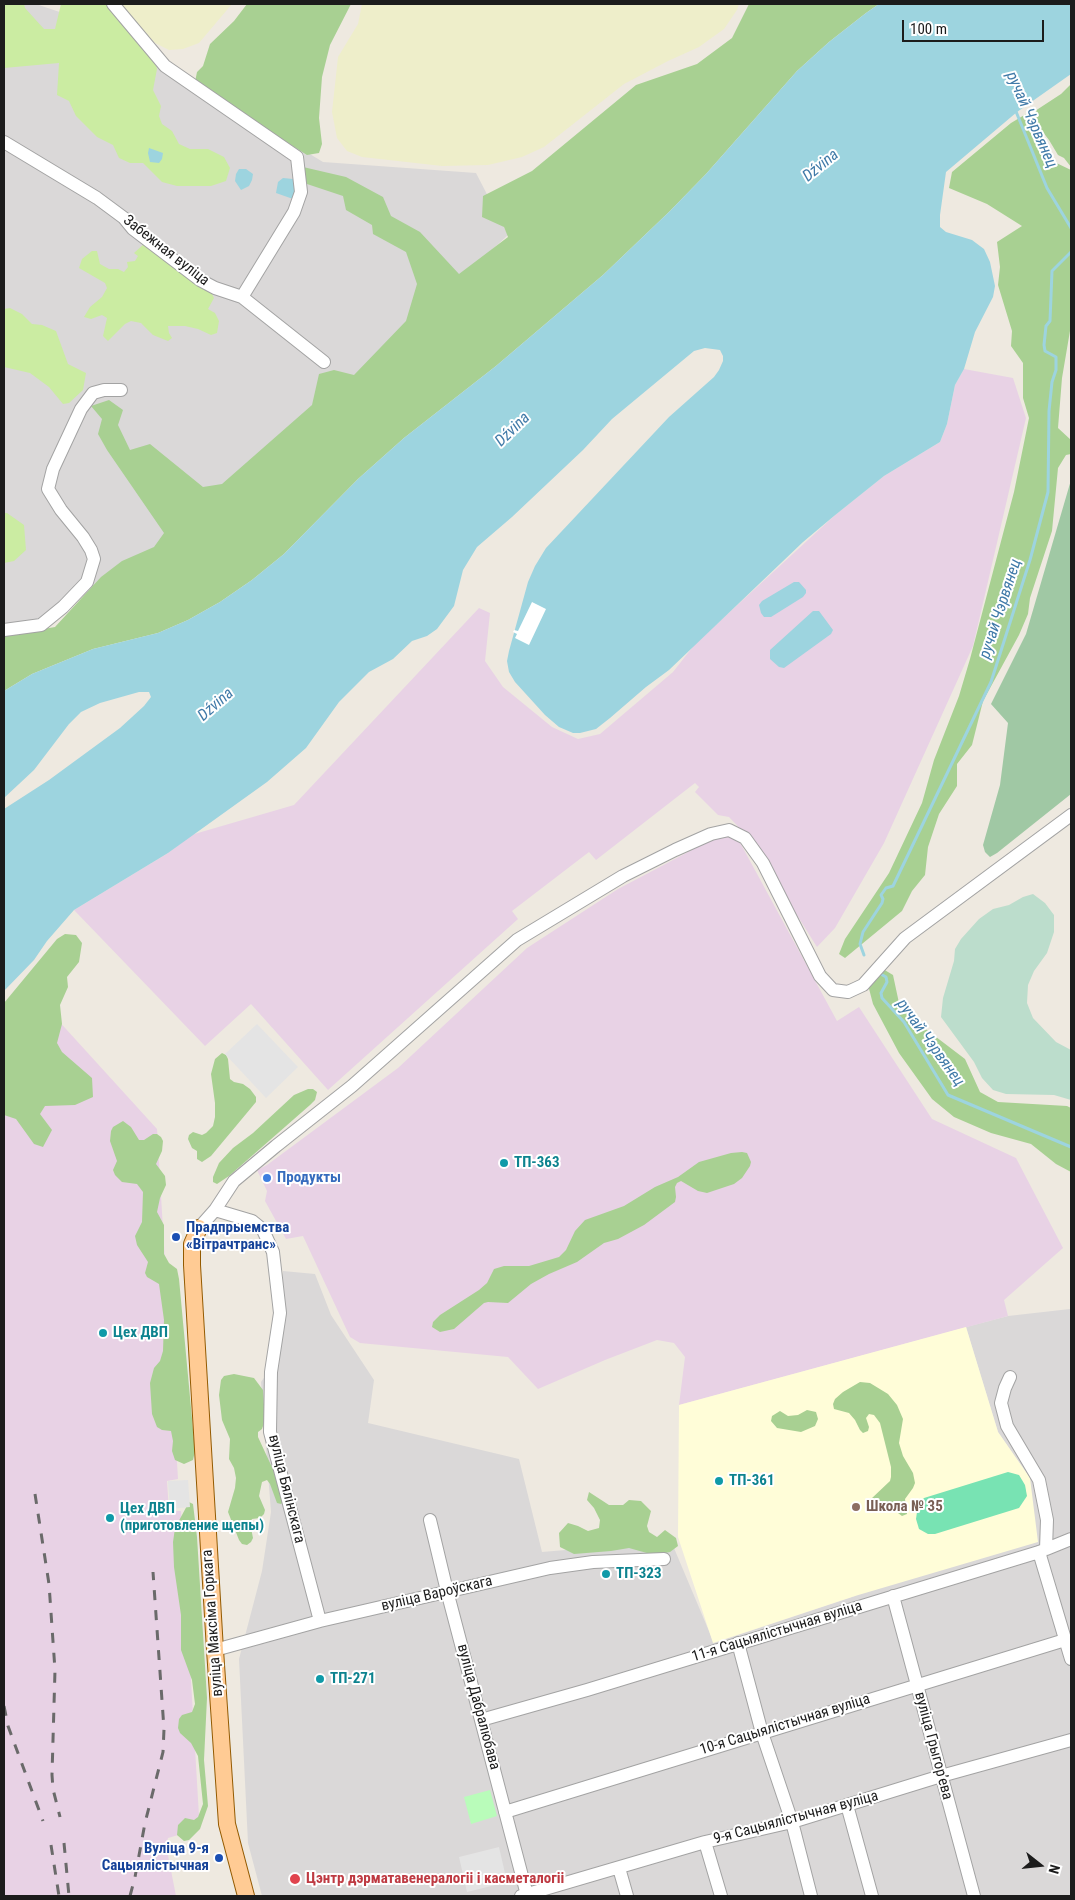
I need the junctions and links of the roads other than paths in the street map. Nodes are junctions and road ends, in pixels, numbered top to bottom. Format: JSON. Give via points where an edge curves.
{"nodes":[{"id":1,"x":113,"y":4,"type":"edge"},
{"id":2,"x":4,"y":142,"type":"edge"},
{"id":3,"x":242,"y":297,"type":"junction"},
{"id":4,"x":324,"y":362,"type":"dead end"},
{"id":5,"x":121,"y":390,"type":"dead end"},
{"id":6,"x":4,"y":630,"type":"edge"},
{"id":7,"x":1071,"y":815,"type":"edge"},
{"id":8,"x":215,"y":1210,"type":"junction"},
{"id":9,"x":199,"y":1228,"type":"joint"},
{"id":10,"x":1010,"y":1377,"type":"dead end"},
{"id":11,"x":430,"y":1520,"type":"dead end"},
{"id":12,"x":1071,"y":1540,"type":"edge"},
{"id":13,"x":1043,"y":1550,"type":"junction"},
{"id":14,"x":664,"y":1559,"type":"dead end"},
{"id":15,"x":447,"y":1591,"type":"junction"},
{"id":16,"x":893,"y":1596,"type":"junction"},
{"id":17,"x":320,"y":1621,"type":"junction"},
{"id":18,"x":1065,"y":1640,"type":"junction"},
{"id":19,"x":738,"y":1644,"type":"junction"},
{"id":20,"x":215,"y":1650,"type":"junction"},
{"id":21,"x":1071,"y":1659,"type":"edge"},
{"id":22,"x":917,"y":1685,"type":"junction"},
{"id":23,"x":481,"y":1720,"type":"junction"},
{"id":24,"x":762,"y":1733,"type":"junction"},
{"id":25,"x":1071,"y":1740,"type":"edge"},
{"id":26,"x":941,"y":1776,"type":"junction"},
{"id":27,"x":847,"y":1805,"type":"junction"},
{"id":28,"x":505,"y":1812,"type":"junction"},
{"id":29,"x":792,"y":1822,"type":"junction"},
{"id":30,"x":705,"y":1842,"type":"junction"},
{"id":31,"x":619,"y":1868,"type":"junction"},
{"id":32,"x":524,"y":1895,"type":"edge"},
{"id":33,"x":246,"y":1896,"type":"edge"},
{"id":34,"x":627,"y":1896,"type":"edge"},
{"id":35,"x":721,"y":1896,"type":"edge"},
{"id":36,"x":812,"y":1896,"type":"edge"},
{"id":37,"x":872,"y":1896,"type":"edge"},
{"id":38,"x":974,"y":1896,"type":"edge"}],
"edges":[{"from":1,"to":3,"type":"street","via":[[165,66],[297,157],[301,192],[294,212]]},
{"from":2,"to":3,"type":"street","name":"Забежная вуліца","via":[[97,198],[200,280]]},
{"from":3,"to":4,"type":"street","name":"Забежная вуліца"},
{"from":5,"to":6,"type":"street","via":[[93,393],[81,408],[53,468],[48,489],[91,550],[94,559],[87,582],[41,626]]},
{"from":7,"to":8,"type":"street","via":[[905,938],[863,985],[848,992],[833,990],[820,976],[763,864],[745,838],[729,830],[693,842],[623,876],[517,940],[352,1086],[234,1181]]},
{"from":8,"to":9,"type":"street"},
{"from":8,"to":17,"type":"street","name":"вуліца Бялінскага","via":[[252,1221],[263,1230],[273,1252],[280,1313],[271,1372],[270,1432]]},
{"from":9,"to":20,"type":"main road","name":"вуліца Максіма Горкага","via":[[192,1244],[192,1265]]},
{"from":10,"to":13,"type":"street","via":[[1001,1403],[1007,1426],[1039,1480],[1047,1520]]},
{"from":11,"to":15,"type":"street","name":"вуліца Дабралюбава"},
{"from":12,"to":13,"type":"street","name":"11-я Сацыялістычная вуліца"},
{"from":13,"to":16,"type":"street","name":"11-я Сацыялістычная вуліца"},
{"from":13,"to":18,"type":"street"},
{"from":14,"to":15,"type":"street","name":"вуліца Вароўскага","via":[[593,1562],[550,1568]]},
{"from":15,"to":17,"type":"street","name":"вуліца Вароўскага"},
{"from":15,"to":23,"type":"street","name":"вуліца Дабралюбава"},
{"from":16,"to":19,"type":"street","name":"11-я Сацыялістычная вуліца"},
{"from":16,"to":22,"type":"street","name":"вуліца Грыгорʼева"},
{"from":17,"to":20,"type":"street","name":"вуліца Вароўскага"},
{"from":18,"to":21,"type":"street"},
{"from":18,"to":22,"type":"street","name":"10-я Сацыялістычная вуліца"},
{"from":19,"to":23,"type":"street","name":"11-я Сацыялістычная вуліца"},
{"from":19,"to":24,"type":"street"},
{"from":20,"to":33,"type":"main road","name":"вуліца Максіма Горкага","via":[[227,1824]]},
{"from":22,"to":24,"type":"street","name":"10-я Сацыялістычная вуліца"},
{"from":22,"to":26,"type":"street","name":"вуліца Грыгорʼева"},
{"from":23,"to":28,"type":"street","name":"вуліца Дабралюбава"},
{"from":24,"to":28,"type":"street","name":"10-я Сацыялістычная вуліца"},
{"from":24,"to":29,"type":"street"},
{"from":25,"to":26,"type":"street","name":"9-я Сацыялістычная вуліца"},
{"from":26,"to":27,"type":"street","name":"9-я Сацыялістычная вуліца"},
{"from":26,"to":38,"type":"street","name":"вуліца Грыгорʼева"},
{"from":27,"to":29,"type":"street","name":"9-я Сацыялістычная вуліца"},
{"from":27,"to":37,"type":"street"},
{"from":28,"to":32,"type":"street","name":"вуліца Дабралюбава"},
{"from":29,"to":30,"type":"street","name":"9-я Сацыялістычная вуліца"},
{"from":29,"to":36,"type":"street"},
{"from":30,"to":31,"type":"street","name":"9-я Сацыялістычная вуліца"},
{"from":30,"to":35,"type":"street"},
{"from":31,"to":32,"type":"street","name":"9-я Сацыялістычная вуліца"},
{"from":31,"to":34,"type":"street"}]}
